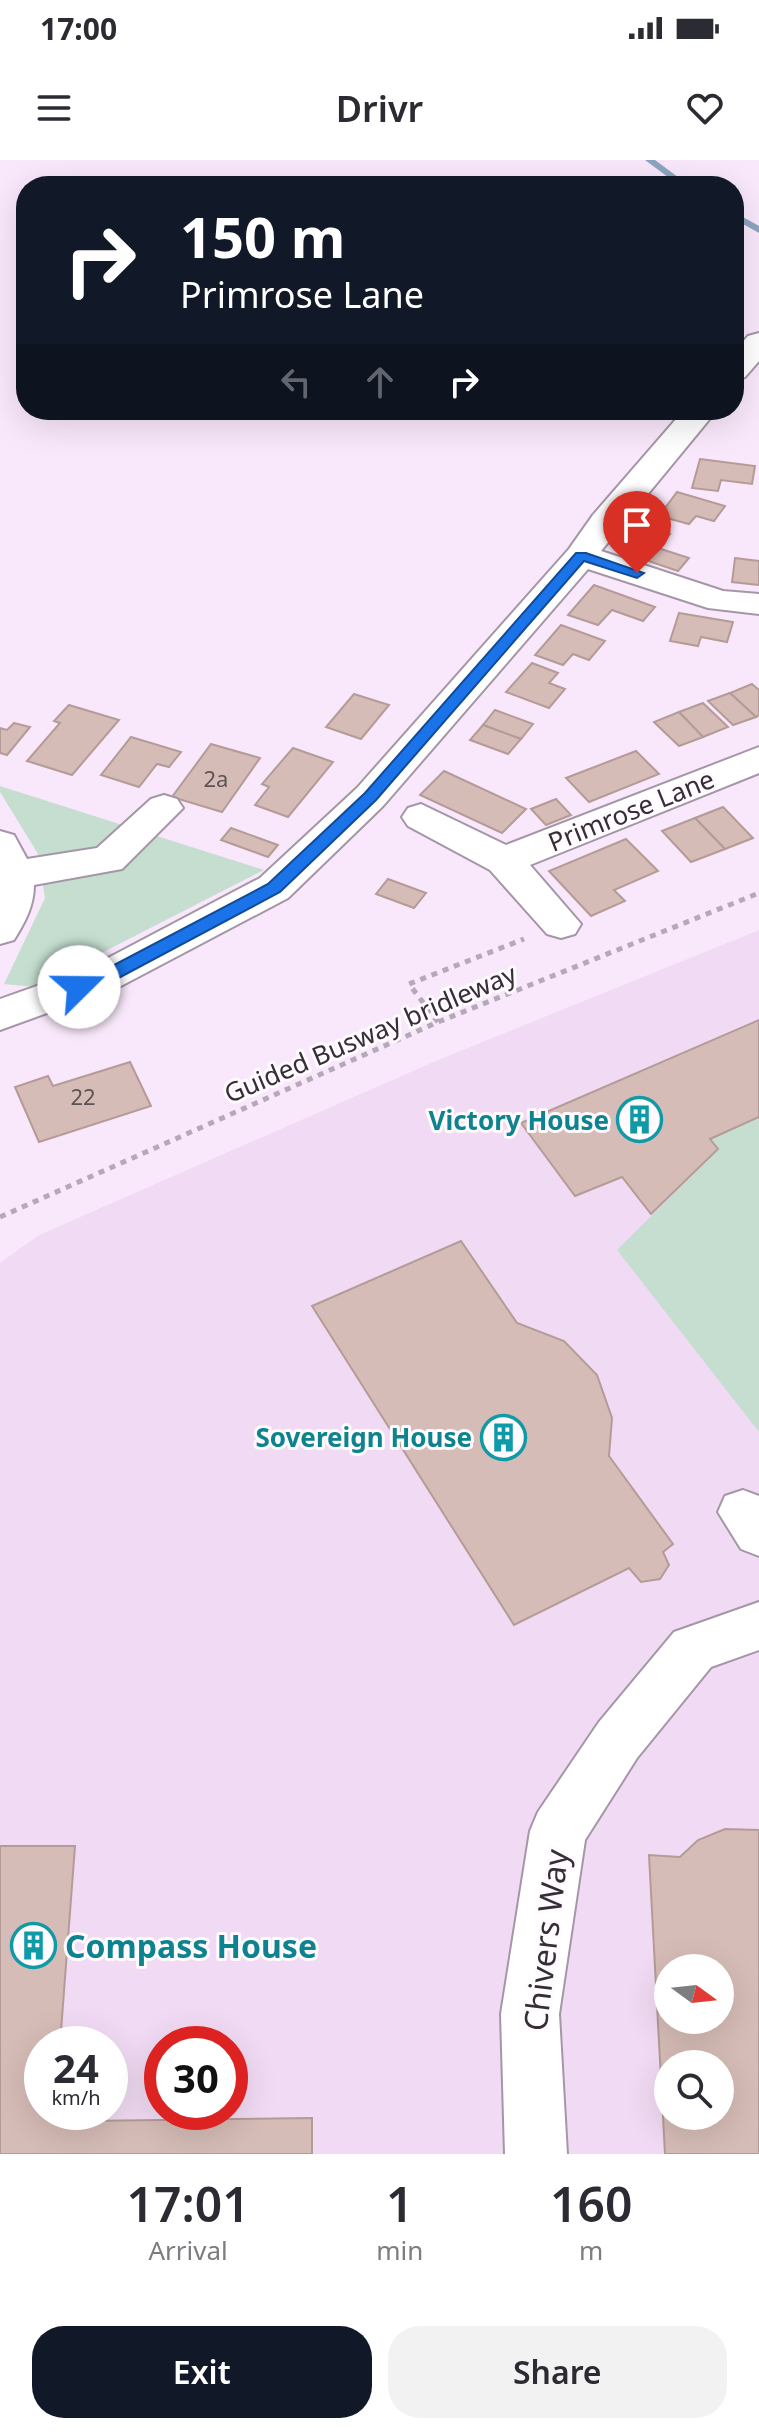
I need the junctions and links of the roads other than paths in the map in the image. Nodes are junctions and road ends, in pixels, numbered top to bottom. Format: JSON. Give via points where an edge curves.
{"nodes":[{"id":1,"x":759,"y":342,"type":"edge"},
{"id":2,"x":744,"y":359,"type":"edge"},
{"id":3,"x":692,"y":420,"type":"edge"},
{"id":4,"x":581,"y":556,"type":"junction"},
{"id":5,"x":759,"y":604,"type":"edge"},
{"id":6,"x":759,"y":759,"type":"edge"},
{"id":7,"x":164,"y":808,"type":"dead end"},
{"id":8,"x":421,"y":817,"type":"dead end"},
{"id":9,"x":7,"y":859,"type":"edge"},
{"id":10,"x":504,"y":861,"type":"junction"},
{"id":11,"x":561,"y":924,"type":"road end"},
{"id":12,"x":0,"y":930,"type":"edge"},
{"id":13,"x":0,"y":1015,"type":"edge"},
{"id":14,"x":759,"y":1626,"type":"edge"},
{"id":15,"x":536,"y":2154,"type":"edge"}],
"edges":[{"from":1,"to":2,"type":"street"},
{"from":3,"to":4,"type":"street"},
{"from":4,"to":5,"type":"street","via":[[720,601]]},
{"from":4,"to":13,"type":"street","via":[[370,797],[274,888],[105,977]]},
{"from":6,"to":10,"type":"street","name":"Primrose Lane"},
{"from":7,"to":9,"type":"street","via":[[108,860]]},
{"from":8,"to":10,"type":"street"},
{"from":9,"to":12,"type":"street","via":[[13,908]]},
{"from":10,"to":11,"type":"street"},
{"from":14,"to":15,"type":"street","name":"Chivers Way","via":[[693,1649],[618,1740],[558,1831],[530,2014]]}]}
